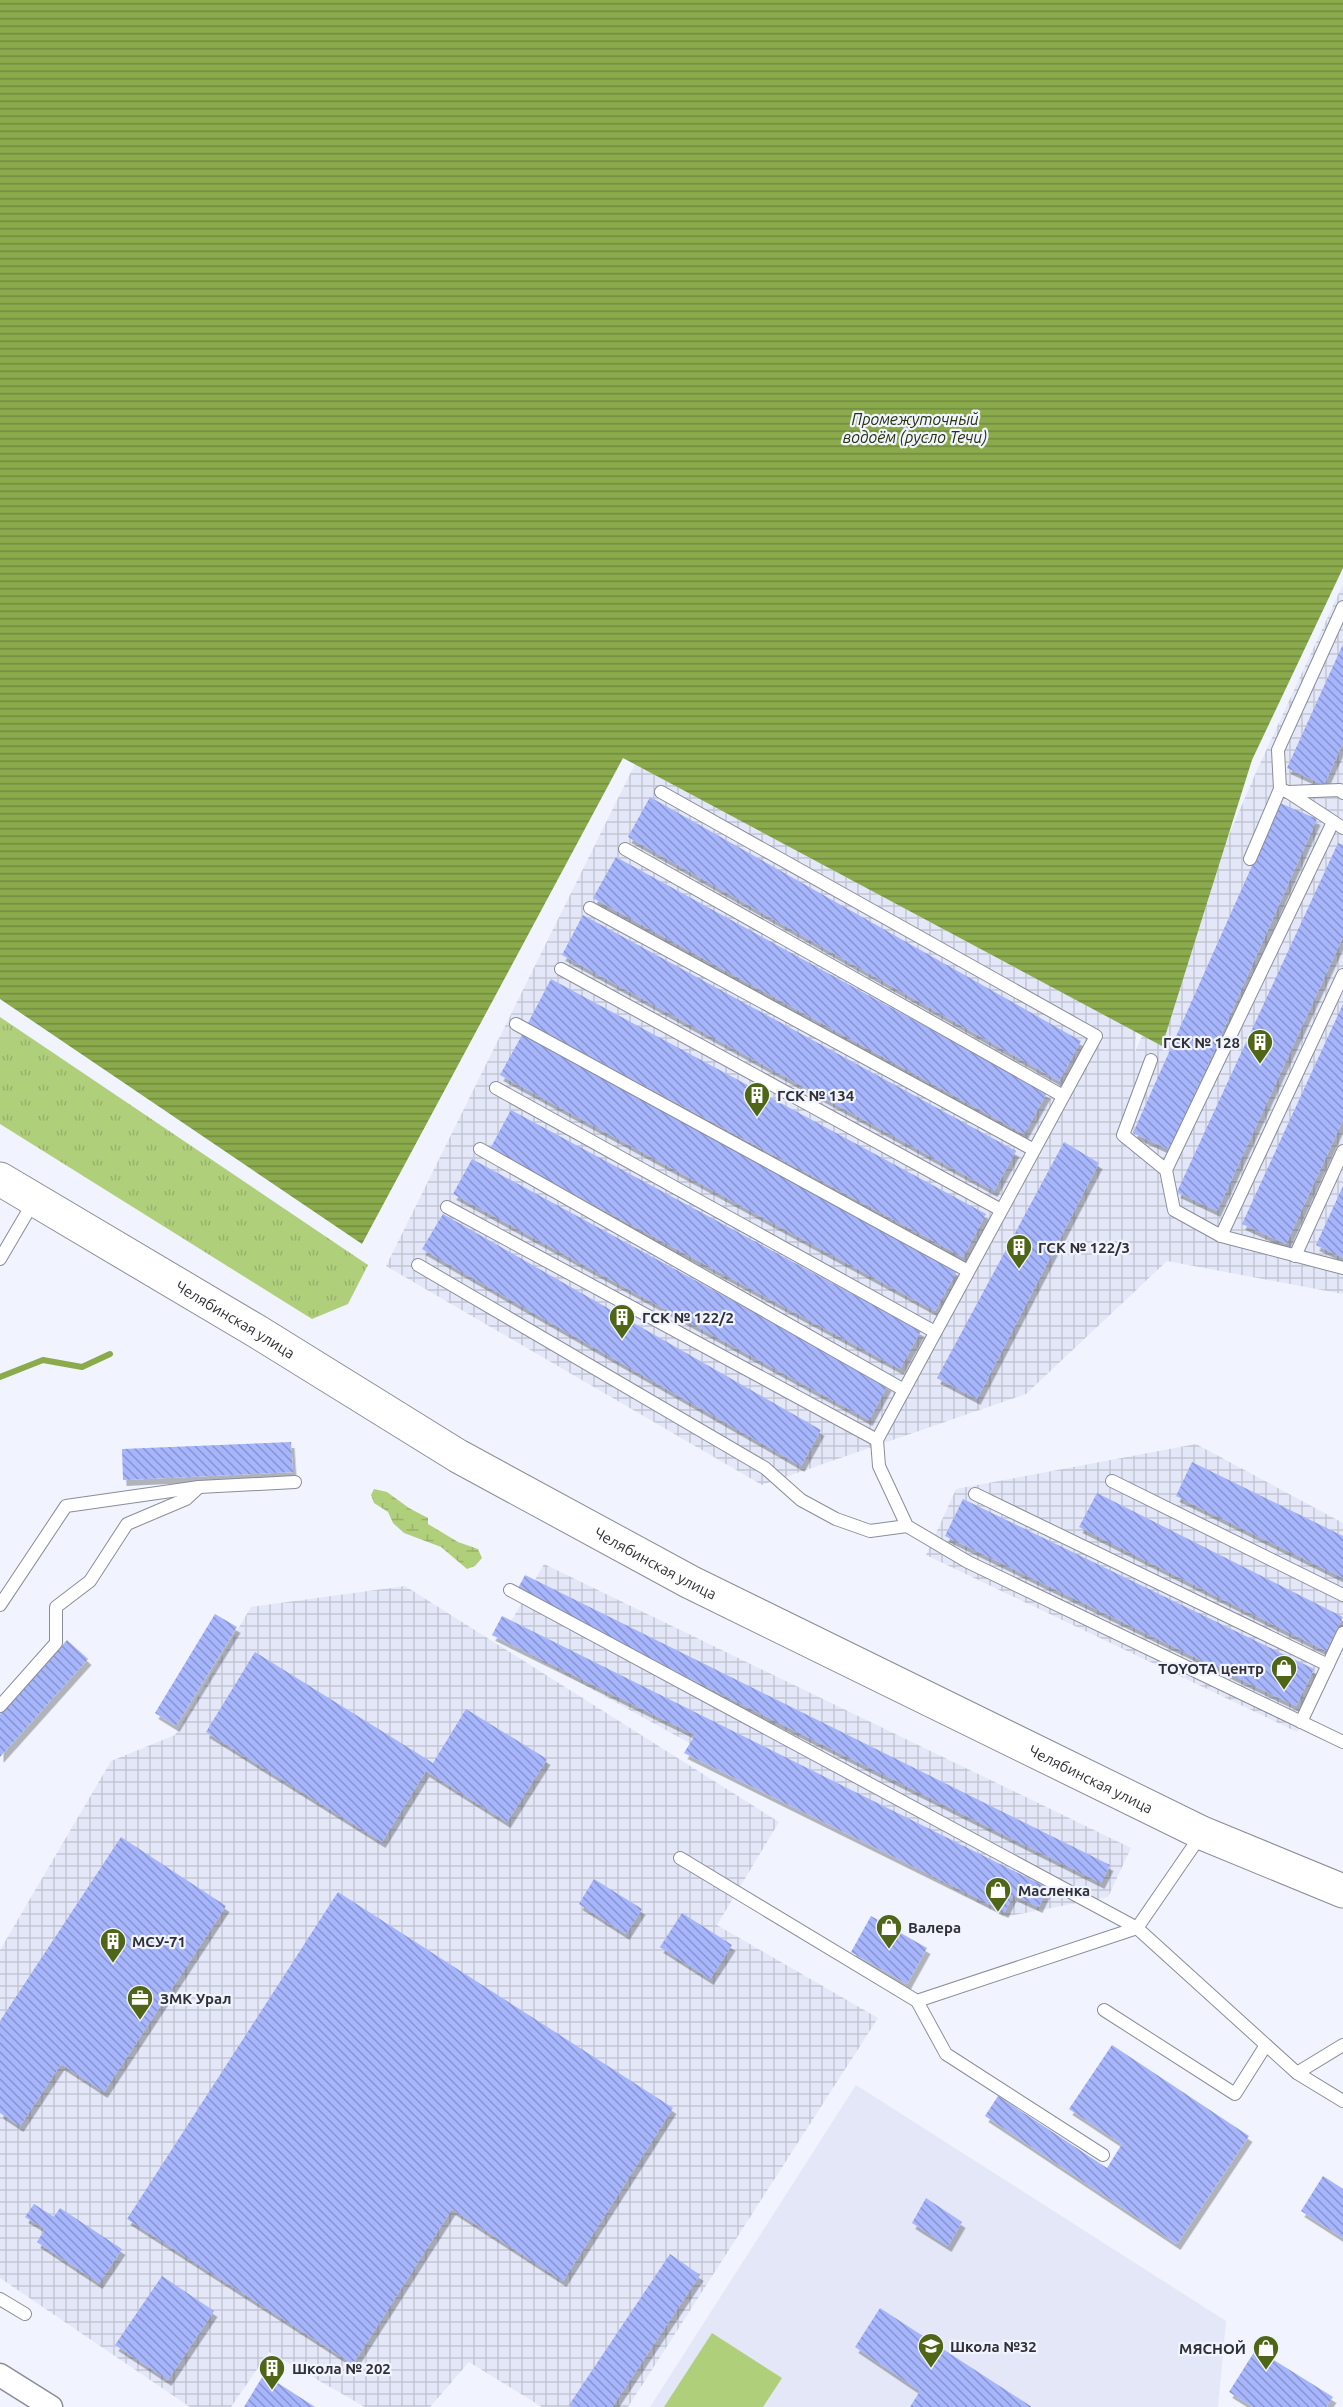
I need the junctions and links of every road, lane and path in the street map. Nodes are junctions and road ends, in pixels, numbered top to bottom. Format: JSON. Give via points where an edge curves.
{"nodes":[{"id":1,"x":1343,"y":607,"type":"edge"},
{"id":2,"x":1342,"y":789,"type":"edge"},
{"id":3,"x":1284,"y":791,"type":"junction"},
{"id":4,"x":661,"y":792,"type":"dead end"},
{"id":5,"x":1338,"y":825,"type":"edge"},
{"id":6,"x":625,"y":849,"type":"dead end"},
{"id":7,"x":1250,"y":859,"type":"dead end"},
{"id":8,"x":590,"y":909,"type":"dead end"},
{"id":9,"x":561,"y":969,"type":"dead end"},
{"id":10,"x":1343,"y":975,"type":"edge"},
{"id":11,"x":516,"y":1024,"type":"dead end"},
{"id":12,"x":1151,"y":1060,"type":"dead end"},
{"id":13,"x":496,"y":1088,"type":"dead end"},
{"id":14,"x":1063,"y":1096,"type":"junction"},
{"id":15,"x":480,"y":1149,"type":"dead end"},
{"id":16,"x":1034,"y":1150,"type":"junction"},
{"id":17,"x":1343,"y":1151,"type":"edge"},
{"id":18,"x":1166,"y":1170,"type":"junction"},
{"id":19,"x":0,"y":1179,"type":"edge"},
{"id":20,"x":34,"y":1200,"type":"junction"},
{"id":21,"x":447,"y":1207,"type":"dead end"},
{"id":22,"x":1001,"y":1210,"type":"junction"},
{"id":23,"x":1221,"y":1236,"type":"junction"},
{"id":24,"x":2,"y":1253,"type":"edge"},
{"id":25,"x":1294,"y":1257,"type":"junction"},
{"id":26,"x":418,"y":1265,"type":"dead end"},
{"id":27,"x":1343,"y":1268,"type":"edge"},
{"id":28,"x":968,"y":1271,"type":"junction"},
{"id":29,"x":935,"y":1332,"type":"junction"},
{"id":30,"x":904,"y":1390,"type":"junction"},
{"id":31,"x":877,"y":1440,"type":"junction"},
{"id":32,"x":1112,"y":1481,"type":"dead end"},
{"id":33,"x":295,"y":1482,"type":"dead end"},
{"id":34,"x":199,"y":1487,"type":"junction"},
{"id":35,"x":975,"y":1494,"type":"dead end"},
{"id":36,"x":907,"y":1526,"type":"junction"},
{"id":37,"x":510,"y":1590,"type":"dead end"},
{"id":38,"x":1343,"y":1595,"type":"edge"},
{"id":39,"x":0,"y":1605,"type":"edge"},
{"id":40,"x":1343,"y":1633,"type":"edge"},
{"id":41,"x":1328,"y":1665,"type":"junction"},
{"id":42,"x":0,"y":1706,"type":"edge"},
{"id":43,"x":1301,"y":1722,"type":"junction"},
{"id":44,"x":1343,"y":1742,"type":"edge"},
{"id":45,"x":1202,"y":1833,"type":"junction"},
{"id":46,"x":680,"y":1858,"type":"dead end"},
{"id":47,"x":1343,"y":1891,"type":"edge"},
{"id":48,"x":1137,"y":1928,"type":"junction"},
{"id":49,"x":917,"y":2001,"type":"junction"},
{"id":50,"x":1104,"y":2010,"type":"dead end"},
{"id":51,"x":1266,"y":2045,"type":"junction"},
{"id":52,"x":1343,"y":2045,"type":"edge"},
{"id":53,"x":1297,"y":2073,"type":"junction"},
{"id":54,"x":1343,"y":2101,"type":"edge"},
{"id":55,"x":1103,"y":2155,"type":"dead end"},
{"id":56,"x":0,"y":2299,"type":"edge"},
{"id":57,"x":25,"y":2314,"type":"dead end"},
{"id":58,"x":0,"y":2375,"type":"edge"},
{"id":59,"x":51,"y":2407,"type":"edge"}],
"edges":[{"from":1,"to":3,"type":"lane","via":[[1278,750]]},
{"from":2,"to":3,"type":"lane"},
{"from":3,"to":5,"type":"lane"},
{"from":3,"to":7,"type":"lane"},
{"from":4,"to":14,"type":"lane","via":[[1096,1036]]},
{"from":5,"to":18,"type":"lane"},
{"from":6,"to":14,"type":"lane"},
{"from":8,"to":16,"type":"lane"},
{"from":9,"to":22,"type":"lane"},
{"from":10,"to":23,"type":"lane"},
{"from":11,"to":28,"type":"lane"},
{"from":12,"to":18,"type":"lane","via":[[1123,1135]]},
{"from":13,"to":29,"type":"lane"},
{"from":14,"to":16,"type":"lane"},
{"from":15,"to":30,"type":"lane"},
{"from":16,"to":22,"type":"lane"},
{"from":17,"to":25,"type":"lane"},
{"from":18,"to":23,"type":"lane","via":[[1174,1210]]},
{"from":19,"to":20,"type":"main road","name":"Челябинская улица"},
{"from":20,"to":24,"type":"lane"},
{"from":20,"to":45,"type":"main road","name":"Челябинская улица","via":[[458,1456],[589,1528],[690,1582]]},
{"from":21,"to":31,"type":"lane"},
{"from":22,"to":28,"type":"lane"},
{"from":23,"to":25,"type":"lane"},
{"from":25,"to":27,"type":"lane"},
{"from":26,"to":36,"type":"lane","via":[[765,1468],[801,1500],[836,1519],[870,1531]]},
{"from":28,"to":29,"type":"lane"},
{"from":29,"to":30,"type":"lane"},
{"from":30,"to":31,"type":"lane"},
{"from":31,"to":36,"type":"lane","via":[[879,1466]]},
{"from":32,"to":38,"type":"lane"},
{"from":33,"to":34,"type":"lane"},
{"from":34,"to":39,"type":"lane","via":[[66,1506]]},
{"from":34,"to":42,"type":"lane","via":[[186,1500],[127,1524],[90,1581],[56,1607],[56,1643]]},
{"from":35,"to":41,"type":"lane"},
{"from":36,"to":43,"type":"lane","via":[[968,1562]]},
{"from":37,"to":48,"type":"lane"},
{"from":40,"to":41,"type":"lane"},
{"from":41,"to":43,"type":"lane"},
{"from":43,"to":44,"type":"lane"},
{"from":45,"to":47,"type":"main road","name":"Челябинская улица"},
{"from":45,"to":48,"type":"lane"},
{"from":46,"to":49,"type":"lane"},
{"from":48,"to":49,"type":"lane"},
{"from":48,"to":51,"type":"lane"},
{"from":49,"to":55,"type":"lane","via":[[946,2054]]},
{"from":50,"to":51,"type":"lane","via":[[1235,2094]]},
{"from":51,"to":53,"type":"lane"},
{"from":52,"to":53,"type":"lane"},
{"from":53,"to":54,"type":"lane"},
{"from":56,"to":57,"type":"lane"},
{"from":58,"to":59,"type":"street"}]}
